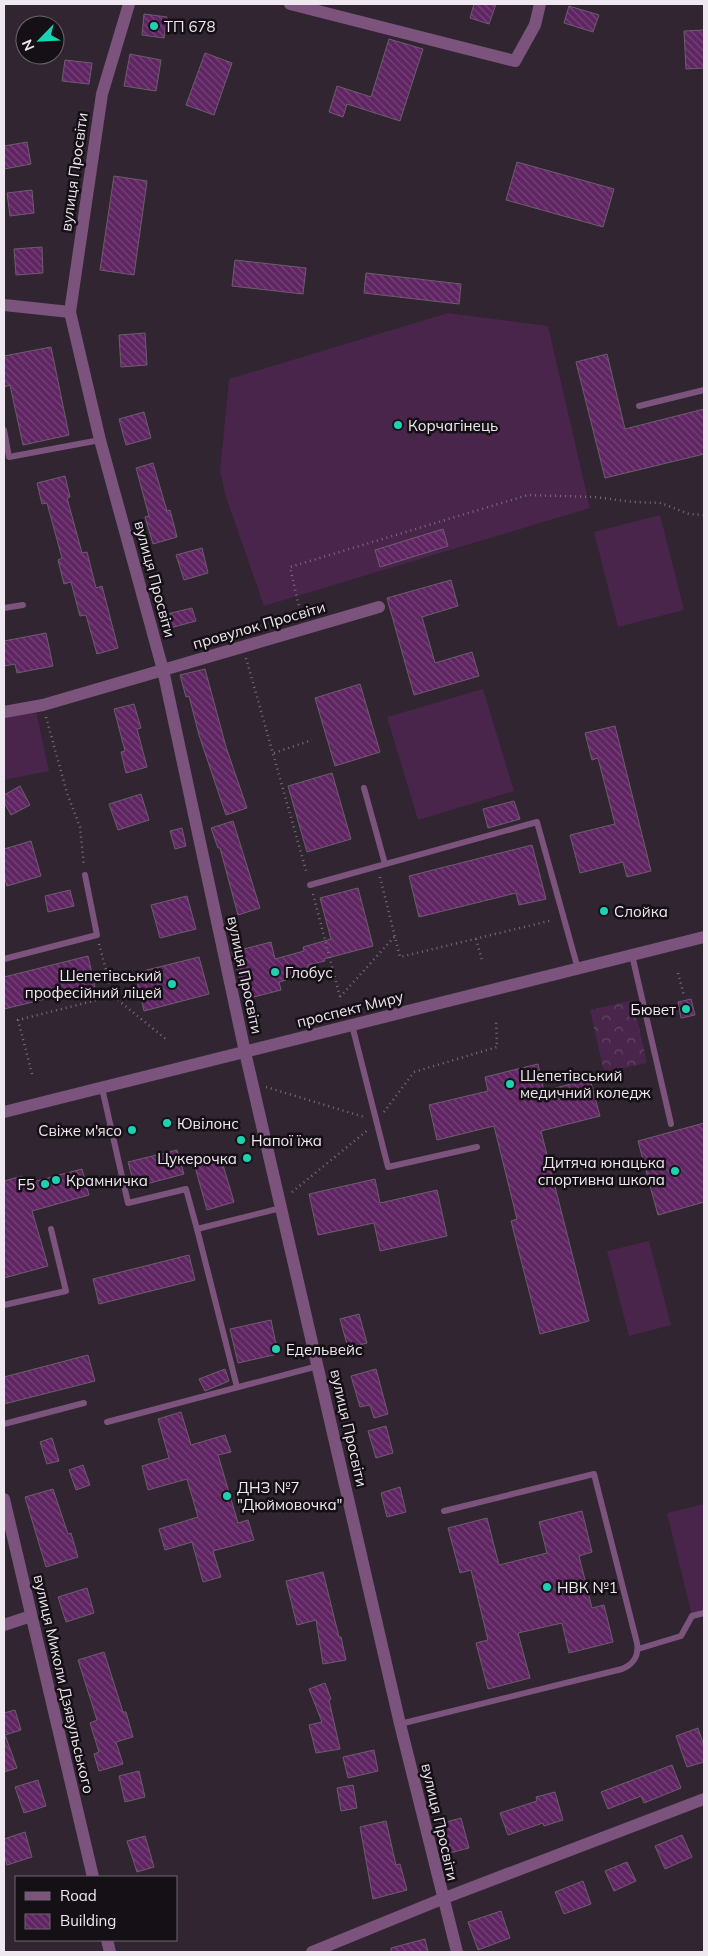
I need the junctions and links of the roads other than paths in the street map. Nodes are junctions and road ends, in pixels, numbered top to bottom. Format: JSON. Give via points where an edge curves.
{"nodes":[{"id":1,"x":129,"y":4,"type":"edge"},
{"id":2,"x":290,"y":4,"type":"edge"},
{"id":3,"x":540,"y":4,"type":"edge"},
{"id":4,"x":4,"y":305,"type":"edge"},
{"id":5,"x":70,"y":312,"type":"junction"},
{"id":6,"x":704,"y":390,"type":"edge"},
{"id":7,"x":639,"y":406,"type":"dead end"},
{"id":8,"x":4,"y":430,"type":"edge"},
{"id":9,"x":100,"y":440,"type":"junction"},
{"id":10,"x":23,"y":605,"type":"dead end"},
{"id":11,"x":379,"y":607,"type":"dead end"},
{"id":12,"x":4,"y":608,"type":"edge"},
{"id":13,"x":163,"y":670,"type":"junction"},
{"id":14,"x":4,"y":712,"type":"edge"},
{"id":15,"x":364,"y":788,"type":"dead end"},
{"id":16,"x":385,"y":864,"type":"junction"},
{"id":17,"x":84,"y":875,"type":"road end"},
{"id":18,"x":310,"y":884,"type":"road end"},
{"id":19,"x":704,"y":937,"type":"edge"},
{"id":20,"x":632,"y":955,"type":"junction"},
{"id":21,"x":4,"y":959,"type":"edge"},
{"id":22,"x":578,"y":969,"type":"junction"},
{"id":23,"x":352,"y":1025,"type":"junction"},
{"id":24,"x":246,"y":1052,"type":"junction"},
{"id":25,"x":102,"y":1088,"type":"junction"},
{"id":26,"x":4,"y":1112,"type":"edge"},
{"id":27,"x":671,"y":1124,"type":"dead end"},
{"id":28,"x":477,"y":1147,"type":"dead end"},
{"id":29,"x":282,"y":1208,"type":"junction"},
{"id":30,"x":52,"y":1229,"type":"dead end"},
{"id":31,"x":197,"y":1230,"type":"junction"},
{"id":32,"x":4,"y":1305,"type":"edge"},
{"id":33,"x":318,"y":1366,"type":"junction"},
{"id":34,"x":237,"y":1388,"type":"junction"},
{"id":35,"x":84,"y":1404,"type":"dead end"},
{"id":36,"x":107,"y":1422,"type":"dead end"},
{"id":37,"x":4,"y":1424,"type":"edge"},
{"id":38,"x":4,"y":1499,"type":"edge"},
{"id":39,"x":444,"y":1511,"type":"dead end"},
{"id":40,"x":704,"y":1613,"type":"edge"},
{"id":41,"x":31,"y":1616,"type":"junction"},
{"id":42,"x":4,"y":1625,"type":"edge"},
{"id":43,"x":638,"y":1649,"type":"junction"},
{"id":44,"x":400,"y":1724,"type":"junction"},
{"id":45,"x":704,"y":1799,"type":"edge"},
{"id":46,"x":93,"y":1876,"type":"edge"},
{"id":47,"x":442,"y":1899,"type":"junction"},
{"id":48,"x":312,"y":1952,"type":"edge"},
{"id":49,"x":457,"y":1952,"type":"edge"}],
"edges":[{"from":1,"to":5,"type":"street","name":"вулиця Просвіти","via":[[102,94]]},
{"from":2,"to":3,"type":"street","via":[[515,61],[535,25]]},
{"from":4,"to":5,"type":"street"},
{"from":5,"to":9,"type":"street","name":"вулиця Просвіти"},
{"from":6,"to":7,"type":"lane"},
{"from":8,"to":9,"type":"lane","via":[[9,457]]},
{"from":9,"to":13,"type":"street","name":"вулиця Просвіти"},
{"from":10,"to":12,"type":"lane"},
{"from":11,"to":13,"type":"street","name":"провулок Просвіти"},
{"from":13,"to":14,"type":"street","name":"провулок Просвіти","via":[[43,705]]},
{"from":13,"to":24,"type":"street","name":"вулиця Просвіти"},
{"from":15,"to":16,"type":"lane"},
{"from":16,"to":18,"type":"lane"},
{"from":16,"to":22,"type":"lane","via":[[537,822]]},
{"from":17,"to":21,"type":"lane","via":[[97,935]]},
{"from":19,"to":20,"type":"street","name":"проспект Миру"},
{"from":20,"to":22,"type":"street","name":"проспект Миру"},
{"from":20,"to":27,"type":"lane"},
{"from":22,"to":23,"type":"street","name":"проспект Миру"},
{"from":23,"to":24,"type":"street","name":"проспект Миру"},
{"from":23,"to":28,"type":"lane","via":[[388,1167]]},
{"from":24,"to":25,"type":"street","name":"проспект Миру"},
{"from":24,"to":29,"type":"street","name":"вулиця Просвіти"},
{"from":25,"to":26,"type":"street","name":"проспект Миру"},
{"from":25,"to":31,"type":"lane","via":[[128,1202],[186,1189]]},
{"from":29,"to":31,"type":"lane"},
{"from":29,"to":33,"type":"street","name":"вулиця Просвіти"},
{"from":30,"to":32,"type":"lane","via":[[66,1291]]},
{"from":31,"to":34,"type":"lane"},
{"from":33,"to":34,"type":"lane"},
{"from":33,"to":44,"type":"street","name":"вулиця Просвіти"},
{"from":34,"to":36,"type":"lane"},
{"from":35,"to":37,"type":"lane"},
{"from":38,"to":41,"type":"street","name":"вулиця Миколи Дзявульського"},
{"from":39,"to":43,"type":"lane","via":[[594,1474]]},
{"from":40,"to":43,"type":"lane","via":[[692,1616],[681,1636]]},
{"from":41,"to":42,"type":"street"},
{"from":41,"to":46,"type":"street","name":"вулиця Миколи Дзявульського"},
{"from":43,"to":44,"type":"lane","via":[[635,1660],[622,1669]]},
{"from":44,"to":47,"type":"street","name":"вулиця Просвіти"},
{"from":45,"to":47,"type":"street"},
{"from":47,"to":48,"type":"street"},
{"from":47,"to":49,"type":"street","name":"вулиця Просвіти"}]}
